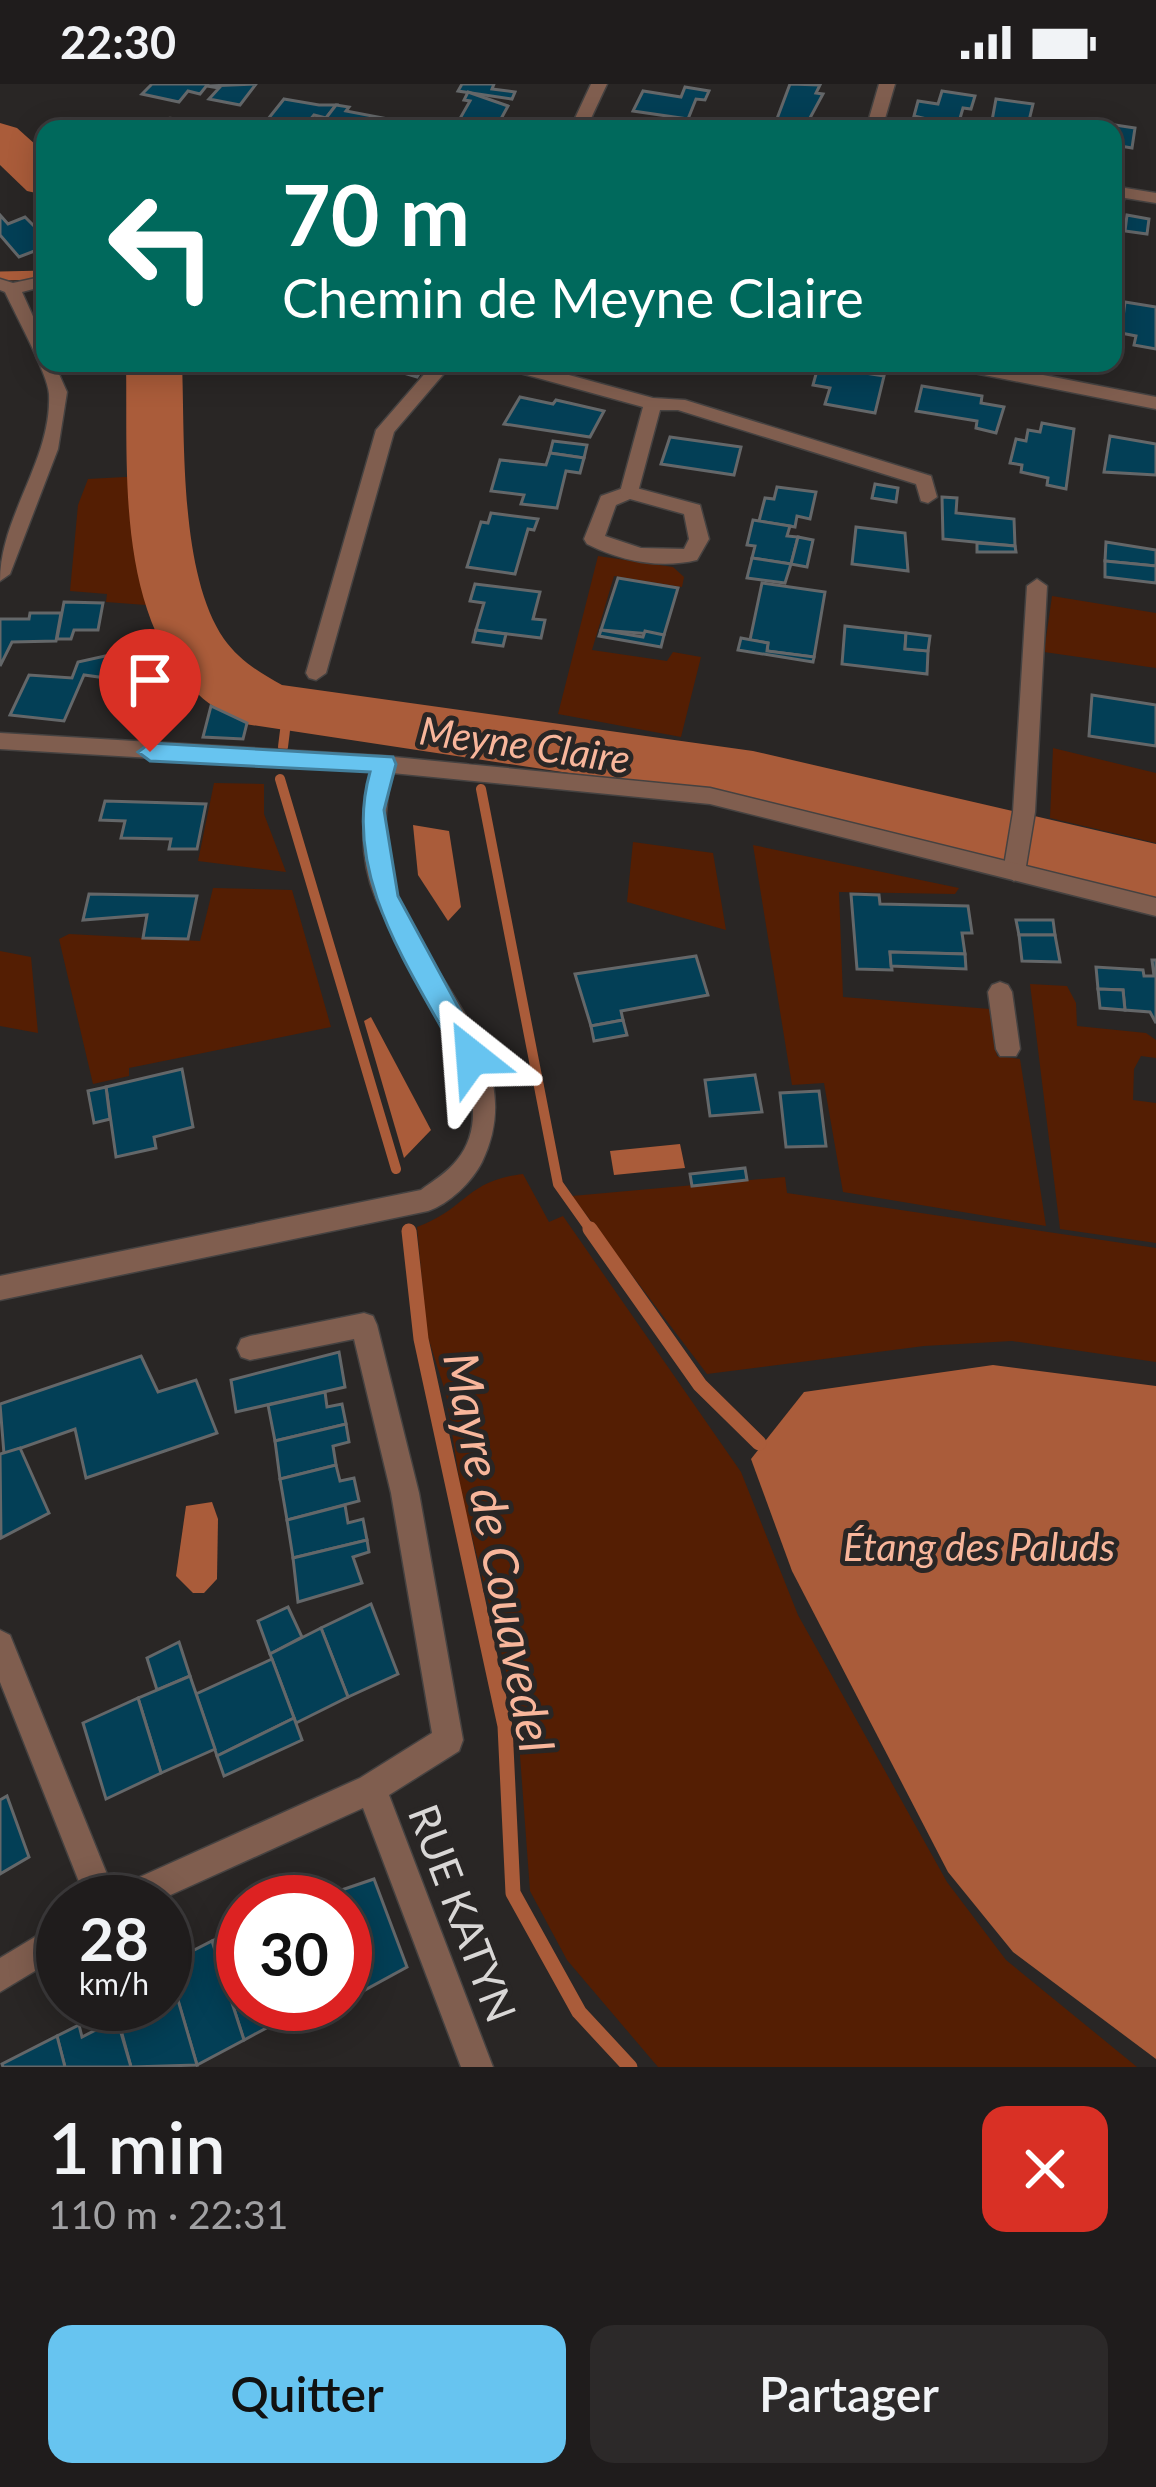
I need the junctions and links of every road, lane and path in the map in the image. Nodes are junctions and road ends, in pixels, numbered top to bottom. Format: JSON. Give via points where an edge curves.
{"nodes":[{"id":1,"x":599,"y":84,"type":"edge"},
{"id":2,"x":887,"y":84,"type":"edge"},
{"id":3,"x":582,"y":120,"type":"edge"},
{"id":4,"x":877,"y":120,"type":"edge"},
{"id":5,"x":1122,"y":192,"type":"edge"},
{"id":6,"x":1156,"y":198,"type":"edge"},
{"id":7,"x":36,"y":282,"type":"edge"},
{"id":8,"x":6,"y":287,"type":"edge"},
{"id":9,"x":36,"y":348,"type":"edge"},
{"id":10,"x":48,"y":372,"type":"edge"},
{"id":11,"x":436,"y":372,"type":"edge"},
{"id":12,"x":537,"y":372,"type":"edge"},
{"id":13,"x":999,"y":372,"type":"edge"},
{"id":14,"x":1156,"y":403,"type":"edge"},
{"id":15,"x":653,"y":404,"type":"junction"},
{"id":16,"x":629,"y":492,"type":"junction"},
{"id":17,"x":928,"y":497,"type":"dead end"},
{"id":18,"x":0,"y":574,"type":"edge"},
{"id":19,"x":1037,"y":586,"type":"dead end"},
{"id":20,"x":316,"y":673,"type":"dead end"},
{"id":21,"x":0,"y":741,"type":"edge"},
{"id":22,"x":384,"y":764,"type":"junction"},
{"id":23,"x":1016,"y":861,"type":"junction"},
{"id":24,"x":1156,"y":908,"type":"edge"},
{"id":25,"x":1000,"y":992,"type":"dead end"},
{"id":26,"x":1008,"y":1048,"type":"dead end"},
{"id":27,"x":0,"y":1288,"type":"edge"},
{"id":28,"x":250,"y":1348,"type":"dead end"},
{"id":29,"x":0,"y":1645,"type":"edge"},
{"id":30,"x":371,"y":1789,"type":"junction"},
{"id":31,"x":93,"y":1875,"type":"edge"},
{"id":32,"x":179,"y":1875,"type":"edge"},
{"id":33,"x":36,"y":1953,"type":"edge"},
{"id":34,"x":0,"y":1976,"type":"edge"},
{"id":35,"x":478,"y":2067,"type":"edge"}],
"edges":[{"from":1,"to":3,"type":"street"},
{"from":2,"to":4,"type":"street"},
{"from":5,"to":6,"type":"street"},
{"from":7,"to":8,"type":"street"},
{"from":8,"to":9,"type":"street"},
{"from":10,"to":18,"type":"street","via":[[58,392],[49,449]]},
{"from":11,"to":20,"type":"street","via":[[385,430]]},
{"from":12,"to":15,"type":"street"},
{"from":13,"to":14,"type":"street"},
{"from":15,"to":16,"type":"street"},
{"from":15,"to":17,"type":"street","via":[[679,404],[864,457],[924,480]]},
{"from":16,"to":16,"type":"street","via":[[693,510],[700,539],[690,555],[594,539],[608,501]]},
{"from":19,"to":23,"type":"street"},
{"from":21,"to":22,"type":"street"},
{"from":22,"to":23,"type":"street","via":[[710,796]]},
{"from":22,"to":27,"type":"street","via":[[371,810],[386,897],[482,1080],[488,1133],[478,1159],[428,1200]]},
{"from":23,"to":24,"type":"street"},
{"from":25,"to":26,"type":"street"},
{"from":28,"to":30,"type":"street","name":"RUE KATYN","via":[[364,1325],[405,1493],[448,1740]]},
{"from":29,"to":31,"type":"street"},
{"from":30,"to":32,"type":"street","name":"RUE KATYN"},
{"from":30,"to":35,"type":"street","name":"RUE KATYN"},
{"from":33,"to":34,"type":"street"}]}
